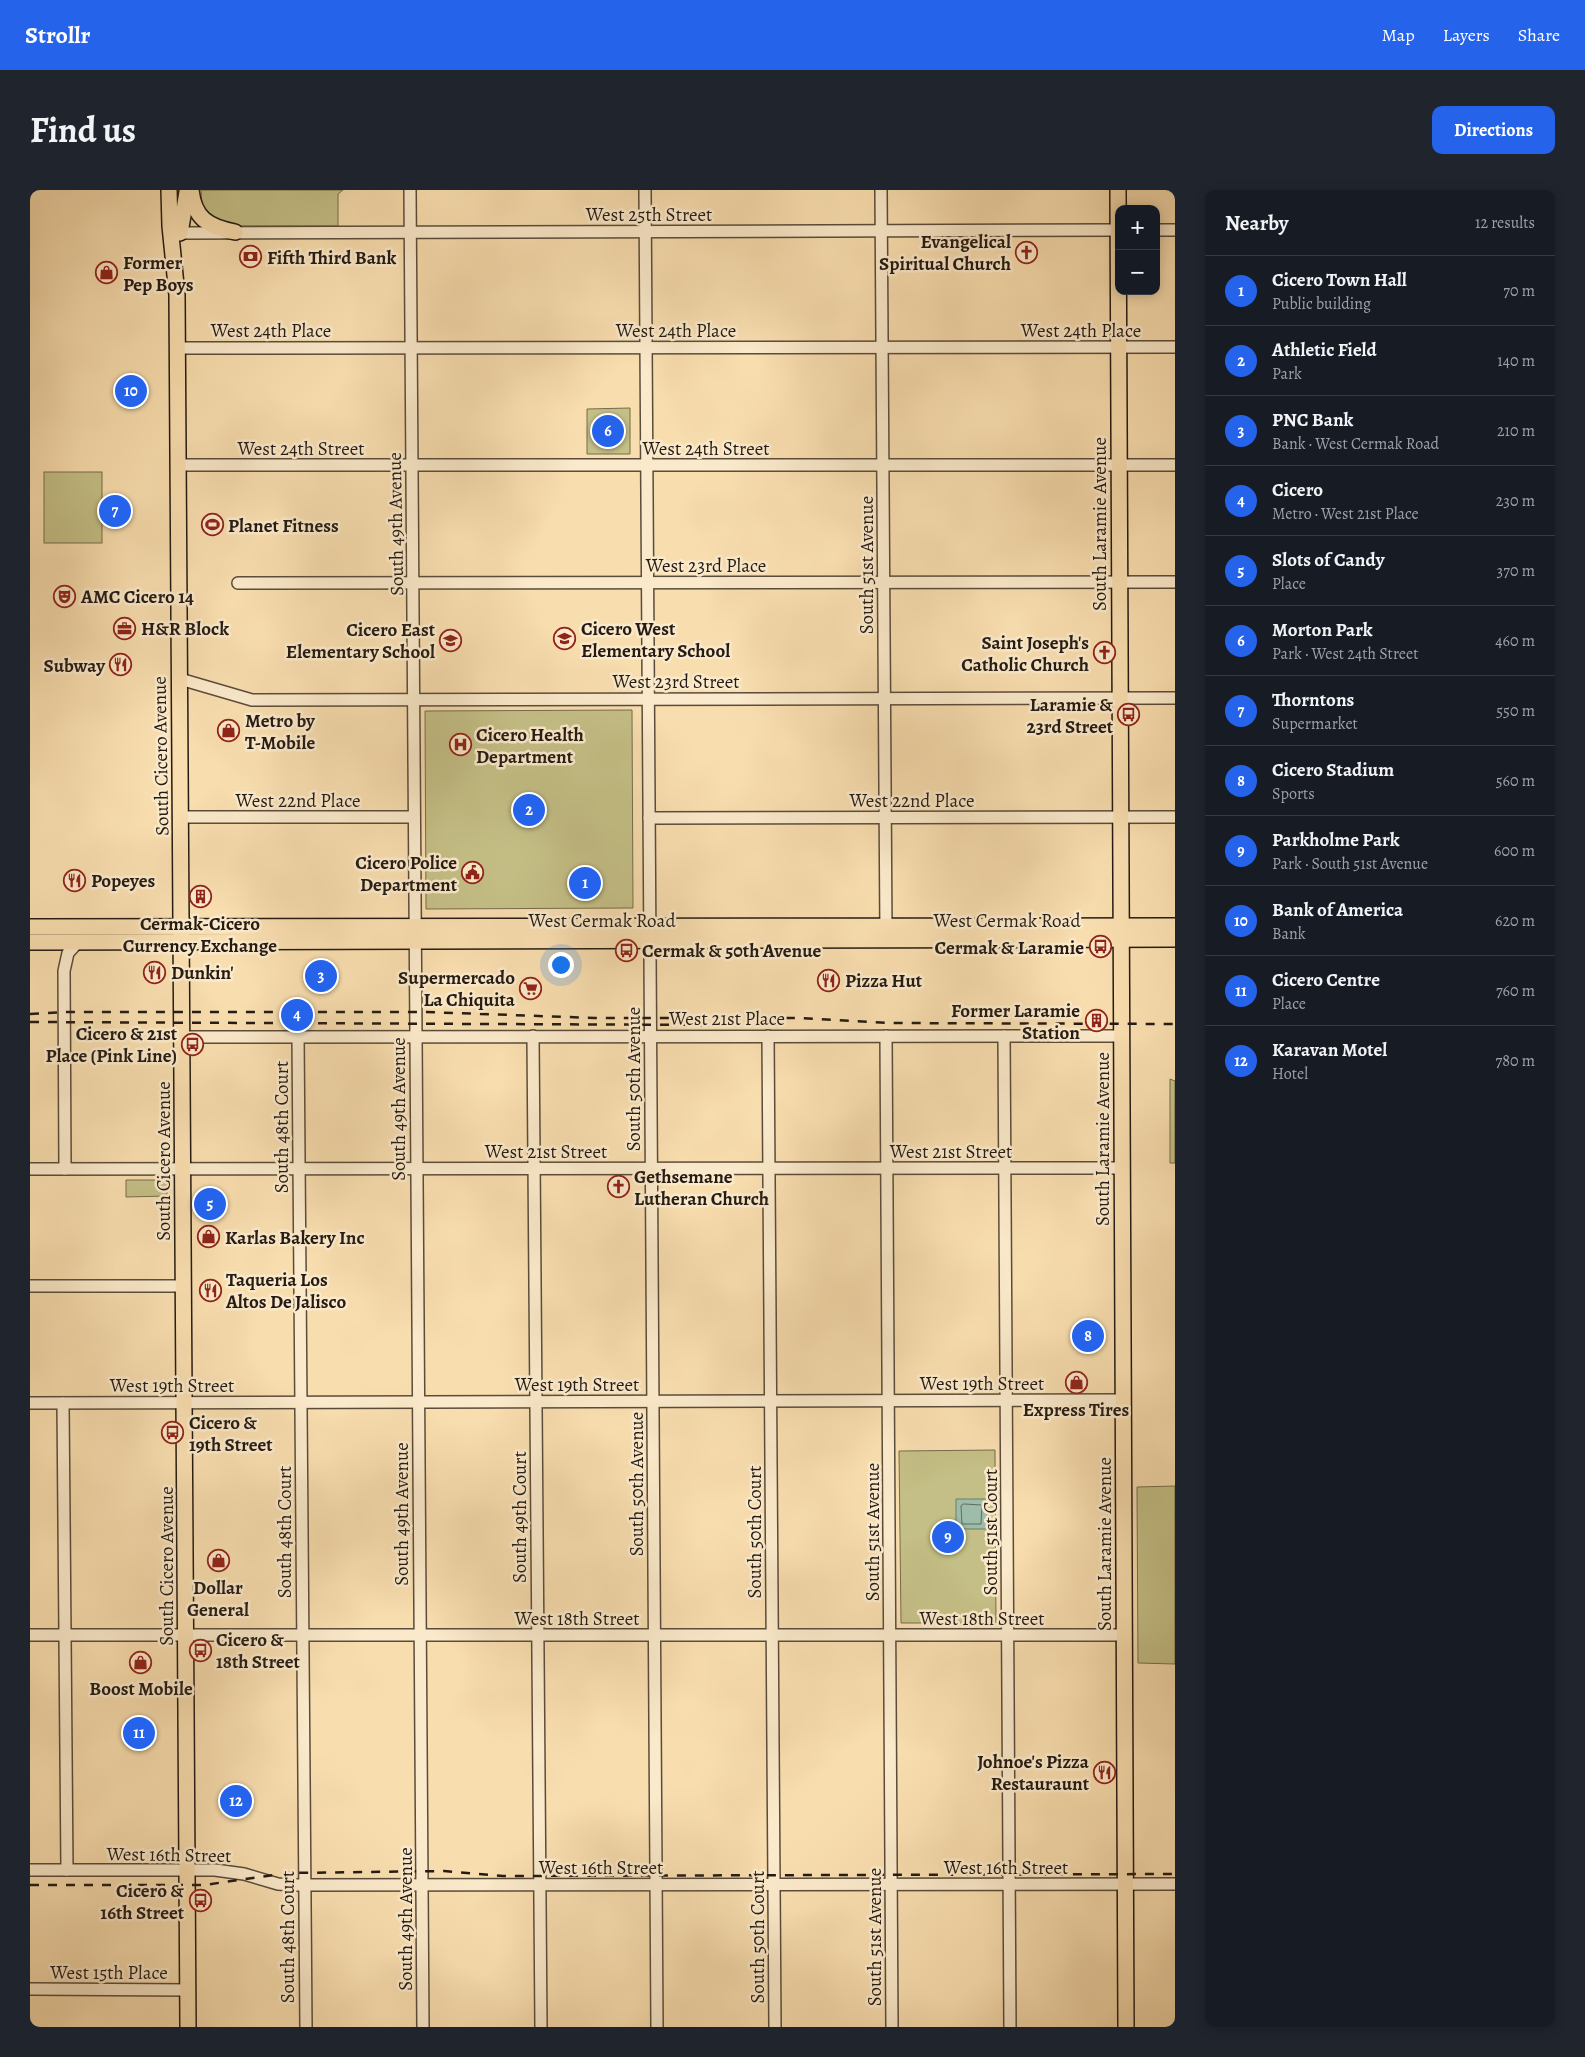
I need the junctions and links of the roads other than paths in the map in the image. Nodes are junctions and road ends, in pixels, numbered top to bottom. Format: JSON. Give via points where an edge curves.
{"nodes":[{"id":1,"x":168,"y":190,"type":"edge"},
{"id":2,"x":179,"y":190,"type":"edge"},
{"id":3,"x":189,"y":190,"type":"edge"},
{"id":4,"x":410,"y":190,"type":"edge"},
{"id":5,"x":645,"y":190,"type":"edge"},
{"id":6,"x":881,"y":190,"type":"edge"},
{"id":7,"x":1118,"y":190,"type":"edge"},
{"id":8,"x":1118,"y":205,"type":"edge"},
{"id":9,"x":881,"y":230,"type":"junction"},
{"id":10,"x":1115,"y":230,"type":"edge"},
{"id":11,"x":1160,"y":230,"type":"edge"},
{"id":12,"x":1175,"y":230,"type":"edge"},
{"id":13,"x":180,"y":232,"type":"junction"},
{"id":14,"x":235,"y":232,"type":"junction"},
{"id":15,"x":410,"y":232,"type":"junction"},
{"id":16,"x":645,"y":232,"type":"junction"},
{"id":17,"x":1118,"y":250,"type":"edge"},
{"id":18,"x":177,"y":295,"type":"junction"},
{"id":19,"x":411,"y":347,"type":"junction"},
{"id":20,"x":646,"y":347,"type":"junction"},
{"id":21,"x":882,"y":347,"type":"junction"},
{"id":22,"x":1118,"y":347,"type":"junction"},
{"id":23,"x":1175,"y":347,"type":"edge"},
{"id":24,"x":177,"y":348,"type":"junction"},
{"id":25,"x":178,"y":465,"type":"junction"},
{"id":26,"x":412,"y":465,"type":"junction"},
{"id":27,"x":647,"y":465,"type":"junction"},
{"id":28,"x":883,"y":465,"type":"junction"},
{"id":29,"x":1119,"y":465,"type":"junction"},
{"id":30,"x":1175,"y":465,"type":"edge"},
{"id":31,"x":648,"y":582,"type":"junction"},
{"id":32,"x":883,"y":582,"type":"junction"},
{"id":33,"x":1120,"y":582,"type":"junction"},
{"id":34,"x":1175,"y":582,"type":"edge"},
{"id":35,"x":238,"y":583,"type":"dead end"},
{"id":36,"x":413,"y":583,"type":"junction"},
{"id":37,"x":180,"y":679,"type":"junction"},
{"id":38,"x":884,"y":698,"type":"junction"},
{"id":39,"x":1120,"y":698,"type":"junction"},
{"id":40,"x":1175,"y":698,"type":"edge"},
{"id":41,"x":648,"y":699,"type":"junction"},
{"id":42,"x":414,"y":700,"type":"junction"},
{"id":43,"x":181,"y":817,"type":"junction"},
{"id":44,"x":885,"y":817,"type":"junction"},
{"id":45,"x":1121,"y":817,"type":"junction"},
{"id":46,"x":1175,"y":817,"type":"edge"},
{"id":47,"x":414,"y":818,"type":"junction"},
{"id":48,"x":649,"y":818,"type":"junction"},
{"id":49,"x":1175,"y":926,"type":"edge"},
{"id":50,"x":30,"y":927,"type":"edge"},
{"id":51,"x":650,"y":933,"type":"junction"},
{"id":52,"x":886,"y":933,"type":"junction"},
{"id":53,"x":1122,"y":933,"type":"junction"},
{"id":54,"x":182,"y":934,"type":"junction"},
{"id":55,"x":414,"y":934,"type":"junction"},
{"id":56,"x":1175,"y":939,"type":"edge"},
{"id":57,"x":30,"y":942,"type":"edge"},
{"id":58,"x":78,"y":942,"type":"junction"},
{"id":59,"x":298,"y":1036,"type":"junction"},
{"id":60,"x":415,"y":1036,"type":"junction"},
{"id":61,"x":533,"y":1036,"type":"junction"},
{"id":62,"x":651,"y":1036,"type":"junction"},
{"id":63,"x":768,"y":1036,"type":"junction"},
{"id":64,"x":886,"y":1036,"type":"junction"},
{"id":65,"x":1004,"y":1036,"type":"junction"},
{"id":66,"x":1121,"y":1036,"type":"junction"},
{"id":67,"x":183,"y":1037,"type":"junction"},
{"id":68,"x":769,"y":1168,"type":"junction"},
{"id":69,"x":887,"y":1168,"type":"junction"},
{"id":70,"x":1005,"y":1168,"type":"junction"},
{"id":71,"x":1122,"y":1168,"type":"junction"},
{"id":72,"x":30,"y":1169,"type":"edge"},
{"id":73,"x":65,"y":1169,"type":"junction"},
{"id":74,"x":416,"y":1169,"type":"junction"},
{"id":75,"x":535,"y":1169,"type":"junction"},
{"id":76,"x":652,"y":1169,"type":"junction"},
{"id":77,"x":183,"y":1170,"type":"junction"},
{"id":78,"x":299,"y":1170,"type":"junction"},
{"id":79,"x":30,"y":1286,"type":"edge"},
{"id":80,"x":184,"y":1286,"type":"junction"},
{"id":81,"x":888,"y":1400,"type":"junction"},
{"id":82,"x":1006,"y":1400,"type":"junction"},
{"id":83,"x":1123,"y":1400,"type":"junction"},
{"id":84,"x":653,"y":1401,"type":"junction"},
{"id":85,"x":771,"y":1401,"type":"junction"},
{"id":86,"x":185,"y":1402,"type":"junction"},
{"id":87,"x":301,"y":1402,"type":"junction"},
{"id":88,"x":418,"y":1402,"type":"junction"},
{"id":89,"x":536,"y":1402,"type":"junction"},
{"id":90,"x":30,"y":1403,"type":"edge"},
{"id":91,"x":63,"y":1403,"type":"junction"},
{"id":92,"x":30,"y":1635,"type":"edge"},
{"id":93,"x":65,"y":1635,"type":"junction"},
{"id":94,"x":303,"y":1635,"type":"junction"},
{"id":95,"x":420,"y":1635,"type":"junction"},
{"id":96,"x":538,"y":1635,"type":"junction"},
{"id":97,"x":655,"y":1635,"type":"junction"},
{"id":98,"x":772,"y":1635,"type":"junction"},
{"id":99,"x":890,"y":1635,"type":"junction"},
{"id":100,"x":1008,"y":1635,"type":"junction"},
{"id":101,"x":1124,"y":1635,"type":"junction"},
{"id":102,"x":186,"y":1636,"type":"junction"},
{"id":103,"x":30,"y":1870,"type":"edge"},
{"id":104,"x":67,"y":1870,"type":"junction"},
{"id":105,"x":187,"y":1870,"type":"junction"},
{"id":106,"x":1009,"y":1884,"type":"junction"},
{"id":107,"x":1125,"y":1884,"type":"junction"},
{"id":108,"x":1175,"y":1884,"type":"edge"},
{"id":109,"x":304,"y":1885,"type":"junction"},
{"id":110,"x":422,"y":1885,"type":"junction"},
{"id":111,"x":540,"y":1885,"type":"junction"},
{"id":112,"x":656,"y":1885,"type":"junction"},
{"id":113,"x":774,"y":1885,"type":"junction"},
{"id":114,"x":891,"y":1885,"type":"junction"},
{"id":115,"x":30,"y":1990,"type":"edge"},
{"id":116,"x":188,"y":1990,"type":"junction"},
{"id":117,"x":188,"y":2027,"type":"edge"},
{"id":118,"x":306,"y":2027,"type":"edge"},
{"id":119,"x":423,"y":2027,"type":"edge"},
{"id":120,"x":541,"y":2027,"type":"edge"},
{"id":121,"x":657,"y":2027,"type":"edge"},
{"id":122,"x":775,"y":2027,"type":"edge"},
{"id":123,"x":892,"y":2027,"type":"edge"},
{"id":124,"x":1010,"y":2027,"type":"edge"},
{"id":125,"x":1126,"y":2027,"type":"edge"}],
"edges":[{"from":1,"to":18,"type":"main road","name":"South Cicero Avenue"},
{"from":2,"to":13,"type":"main road","name":"South Cicero Avenue"},
{"from":3,"to":13,"type":"main road"},
{"from":3,"to":14,"type":"main road","via":[[196,212],[202,219],[223,230]]},
{"from":4,"to":15,"type":"street","name":"South 49th Avenue"},
{"from":5,"to":16,"type":"street","name":"South 50th Avenue"},
{"from":6,"to":9,"type":"street","name":"South 51st Avenue"},
{"from":7,"to":8,"type":"main road","name":"South Laramie Avenue"},
{"from":9,"to":10,"type":"street","name":"West 25th Street"},
{"from":9,"to":16,"type":"street","name":"West 25th Street"},
{"from":9,"to":21,"type":"street","name":"South 51st Avenue"},
{"from":11,"to":12,"type":"street"},
{"from":13,"to":14,"type":"street","name":"West 25th Street"},
{"from":13,"to":18,"type":"main road","name":"South Cicero Avenue"},
{"from":14,"to":15,"type":"street","name":"West 25th Street"},
{"from":15,"to":16,"type":"street","name":"West 25th Street"},
{"from":15,"to":19,"type":"street","name":"South 49th Avenue"},
{"from":16,"to":20,"type":"street","name":"South 50th Avenue"},
{"from":17,"to":22,"type":"main road","name":"South Laramie Avenue"},
{"from":18,"to":24,"type":"main road","name":"South Cicero Avenue"},
{"from":19,"to":20,"type":"street","name":"West 24th Place"},
{"from":19,"to":24,"type":"street","name":"West 24th Place"},
{"from":19,"to":26,"type":"street","name":"South 49th Avenue"},
{"from":20,"to":21,"type":"street","name":"West 24th Place"},
{"from":20,"to":27,"type":"street","name":"South 50th Avenue"},
{"from":21,"to":22,"type":"street","name":"West 24th Place"},
{"from":21,"to":28,"type":"street","name":"South 51st Avenue"},
{"from":22,"to":23,"type":"street","name":"West 24th Place"},
{"from":22,"to":29,"type":"main road","name":"South Laramie Avenue"},
{"from":24,"to":25,"type":"main road","name":"South Cicero Avenue"},
{"from":25,"to":26,"type":"street","name":"West 24th Street"},
{"from":25,"to":37,"type":"main road","name":"South Cicero Avenue"},
{"from":26,"to":27,"type":"street","name":"West 24th Street"},
{"from":26,"to":36,"type":"street","name":"South 49th Avenue"},
{"from":27,"to":28,"type":"street","name":"West 24th Street"},
{"from":27,"to":31,"type":"street","name":"South 50th Avenue"},
{"from":28,"to":29,"type":"street","name":"West 24th Street"},
{"from":28,"to":32,"type":"street","name":"South 51st Avenue"},
{"from":29,"to":30,"type":"street","name":"West 24th Street"},
{"from":29,"to":33,"type":"main road","name":"South Laramie Avenue"},
{"from":31,"to":32,"type":"street","name":"West 23rd Place"},
{"from":31,"to":36,"type":"street","name":"West 23rd Place"},
{"from":31,"to":41,"type":"street","name":"South 50th Avenue"},
{"from":32,"to":33,"type":"street","name":"West 23rd Place"},
{"from":32,"to":38,"type":"street","name":"South 51st Avenue"},
{"from":33,"to":34,"type":"street","name":"West 23rd Place"},
{"from":33,"to":39,"type":"main road","name":"South Laramie Avenue"},
{"from":35,"to":36,"type":"street","name":"West 23rd Place"},
{"from":36,"to":42,"type":"street","name":"South 49th Avenue"},
{"from":37,"to":42,"type":"street","name":"West 23rd Street","via":[[252,700]]},
{"from":37,"to":43,"type":"main road","name":"South Cicero Avenue"},
{"from":38,"to":39,"type":"street","name":"West 23rd Street"},
{"from":38,"to":41,"type":"street","name":"West 23rd Street"},
{"from":38,"to":44,"type":"street","name":"South 51st Avenue"},
{"from":39,"to":40,"type":"street","name":"West 23rd Street"},
{"from":39,"to":45,"type":"main road","name":"South Laramie Avenue"},
{"from":41,"to":42,"type":"street","name":"West 23rd Street"},
{"from":41,"to":48,"type":"street","name":"South 50th Avenue"},
{"from":42,"to":47,"type":"street","name":"South 49th Avenue"},
{"from":43,"to":47,"type":"street","name":"West 22nd Place"},
{"from":43,"to":54,"type":"main road","name":"South Cicero Avenue"},
{"from":44,"to":45,"type":"street","name":"West 22nd Place"},
{"from":44,"to":48,"type":"street","name":"West 22nd Place"},
{"from":44,"to":52,"type":"street","name":"South 51st Avenue"},
{"from":45,"to":46,"type":"street","name":"West 22nd Place"},
{"from":45,"to":53,"type":"main road","name":"South Laramie Avenue"},
{"from":47,"to":55,"type":"street","name":"South 49th Avenue"},
{"from":48,"to":51,"type":"street","name":"South 50th Avenue"},
{"from":49,"to":53,"type":"main road","name":"West Cermak Road"},
{"from":50,"to":54,"type":"main road","name":"West Cermak Road"},
{"from":51,"to":52,"type":"main road","name":"West Cermak Road"},
{"from":51,"to":55,"type":"main road","name":"West Cermak Road"},
{"from":51,"to":62,"type":"street","name":"South 50th Avenue"},
{"from":52,"to":53,"type":"main road","name":"West Cermak Road"},
{"from":53,"to":56,"type":"main road","name":"West Cermak Road"},
{"from":53,"to":66,"type":"main road","name":"South Laramie Avenue"},
{"from":54,"to":55,"type":"main road","name":"West Cermak Road"},
{"from":54,"to":58,"type":"main road","name":"West Cermak Road"},
{"from":54,"to":67,"type":"main road","name":"South Cicero Avenue"},
{"from":55,"to":60,"type":"street","name":"South 49th Avenue"},
{"from":57,"to":58,"type":"main road","name":"West Cermak Road"},
{"from":58,"to":73,"type":"street","via":[[68,953],[64,971]]},
{"from":59,"to":60,"type":"street","name":"West 21st Place"},
{"from":59,"to":67,"type":"street","name":"West 21st Place"},
{"from":59,"to":78,"type":"street","name":"South 48th Court"},
{"from":60,"to":61,"type":"street","name":"West 21st Place"},
{"from":60,"to":74,"type":"street","name":"South 49th Avenue"},
{"from":61,"to":62,"type":"street","name":"West 21st Place"},
{"from":61,"to":75,"type":"street","name":"South 49th Court"},
{"from":62,"to":63,"type":"street","name":"West 21st Place"},
{"from":62,"to":76,"type":"street","name":"South 50th Avenue"},
{"from":63,"to":64,"type":"street","name":"West 21st Place"},
{"from":63,"to":68,"type":"street","name":"South 50th Court"},
{"from":64,"to":65,"type":"street","name":"West 21st Place"},
{"from":64,"to":69,"type":"street","name":"South 51st Avenue"},
{"from":65,"to":66,"type":"street","name":"West 21st Place"},
{"from":65,"to":70,"type":"street","name":"South 51st Court"},
{"from":66,"to":71,"type":"main road","name":"South Laramie Avenue"},
{"from":67,"to":77,"type":"main road","name":"South Cicero Avenue"},
{"from":68,"to":69,"type":"street","name":"West 21st Street"},
{"from":68,"to":76,"type":"street","name":"West 21st Street"},
{"from":68,"to":85,"type":"street","name":"South 50th Court"},
{"from":69,"to":70,"type":"street","name":"West 21st Street"},
{"from":69,"to":81,"type":"street","name":"South 51st Avenue"},
{"from":70,"to":71,"type":"street","name":"West 21st Street"},
{"from":70,"to":82,"type":"street","name":"South 51st Court"},
{"from":71,"to":83,"type":"main road","name":"South Laramie Avenue"},
{"from":72,"to":73,"type":"street","name":"West 21st Street"},
{"from":73,"to":77,"type":"street","name":"West 21st Street"},
{"from":74,"to":75,"type":"street","name":"West 21st Street"},
{"from":74,"to":78,"type":"street","name":"West 21st Street"},
{"from":74,"to":88,"type":"street","name":"South 49th Avenue"},
{"from":75,"to":76,"type":"street","name":"West 21st Street"},
{"from":75,"to":89,"type":"street","name":"South 49th Court"},
{"from":76,"to":84,"type":"street","name":"South 50th Avenue"},
{"from":77,"to":78,"type":"street","name":"West 21st Street"},
{"from":77,"to":80,"type":"main road","name":"South Cicero Avenue"},
{"from":78,"to":87,"type":"street","name":"South 48th Court"},
{"from":79,"to":80,"type":"street"},
{"from":80,"to":86,"type":"main road","name":"South Cicero Avenue"},
{"from":81,"to":82,"type":"street","name":"West 19th Street"},
{"from":81,"to":85,"type":"street","name":"West 19th Street"},
{"from":81,"to":99,"type":"street","name":"South 51st Avenue"},
{"from":82,"to":83,"type":"street","name":"West 19th Street"},
{"from":82,"to":100,"type":"street","name":"South 51st Court"},
{"from":83,"to":101,"type":"main road","name":"South Laramie Avenue"},
{"from":84,"to":85,"type":"street","name":"West 19th Street"},
{"from":84,"to":89,"type":"street","name":"West 19th Street"},
{"from":84,"to":97,"type":"street","name":"South 50th Avenue"},
{"from":85,"to":98,"type":"street","name":"South 50th Court"},
{"from":86,"to":87,"type":"street","name":"West 19th Street"},
{"from":86,"to":91,"type":"street","name":"West 19th Street"},
{"from":86,"to":102,"type":"main road","name":"South Cicero Avenue"},
{"from":87,"to":88,"type":"street","name":"West 19th Street"},
{"from":87,"to":94,"type":"street","name":"South 48th Court"},
{"from":88,"to":89,"type":"street","name":"West 19th Street"},
{"from":88,"to":95,"type":"street","name":"South 49th Avenue"},
{"from":89,"to":96,"type":"street","name":"South 49th Court"},
{"from":90,"to":91,"type":"street","name":"West 19th Street"},
{"from":91,"to":93,"type":"street"},
{"from":92,"to":93,"type":"street","name":"West 18th Street"},
{"from":93,"to":102,"type":"street","name":"West 18th Street"},
{"from":93,"to":104,"type":"street"},
{"from":94,"to":95,"type":"street","name":"West 18th Street"},
{"from":94,"to":102,"type":"street","name":"West 18th Street"},
{"from":94,"to":109,"type":"street","name":"South 48th Court"},
{"from":95,"to":96,"type":"street","name":"West 18th Street"},
{"from":95,"to":110,"type":"street","name":"South 49th Avenue"},
{"from":96,"to":97,"type":"street","name":"West 18th Street"},
{"from":96,"to":111,"type":"street","name":"South 49th Court"},
{"from":97,"to":98,"type":"street","name":"West 18th Street"},
{"from":97,"to":112,"type":"street","name":"South 50th Avenue"},
{"from":98,"to":99,"type":"street","name":"West 18th Street"},
{"from":98,"to":113,"type":"street","name":"South 50th Court"},
{"from":99,"to":100,"type":"street","name":"West 18th Street"},
{"from":99,"to":114,"type":"street","name":"South 51st Avenue"},
{"from":100,"to":101,"type":"street","name":"West 18th Street"},
{"from":100,"to":106,"type":"street","name":"South 51st Court"},
{"from":101,"to":107,"type":"main road","name":"South Laramie Avenue"},
{"from":102,"to":105,"type":"main road","name":"South Cicero Avenue"},
{"from":103,"to":104,"type":"street","name":"West 16th Street"},
{"from":104,"to":105,"type":"street","name":"West 16th Street"},
{"from":105,"to":109,"type":"street","name":"West 16th Street","via":[[228,1871],[278,1884]]},
{"from":105,"to":116,"type":"main road","name":"South Cicero Avenue"},
{"from":106,"to":107,"type":"street","name":"West 16th Street"},
{"from":106,"to":114,"type":"street","name":"West 16th Street"},
{"from":106,"to":124,"type":"street","name":"South 51st Court"},
{"from":107,"to":108,"type":"street","name":"West 16th Street"},
{"from":107,"to":125,"type":"main road","name":"South Laramie Avenue"},
{"from":109,"to":110,"type":"street","name":"West 16th Street"},
{"from":109,"to":118,"type":"street","name":"South 48th Court"},
{"from":110,"to":111,"type":"street","name":"West 16th Street"},
{"from":110,"to":119,"type":"street","name":"South 49th Avenue"},
{"from":111,"to":112,"type":"street","name":"West 16th Street"},
{"from":111,"to":120,"type":"street","name":"South 49th Court"},
{"from":112,"to":113,"type":"street","name":"West 16th Street"},
{"from":112,"to":121,"type":"street","name":"South 50th Avenue"},
{"from":113,"to":114,"type":"street","name":"West 16th Street"},
{"from":113,"to":122,"type":"street","name":"South 50th Court"},
{"from":114,"to":123,"type":"street","name":"South 51st Avenue"},
{"from":115,"to":116,"type":"street","name":"West 15th Place"},
{"from":116,"to":117,"type":"main road","name":"South Cicero Avenue"}]}
